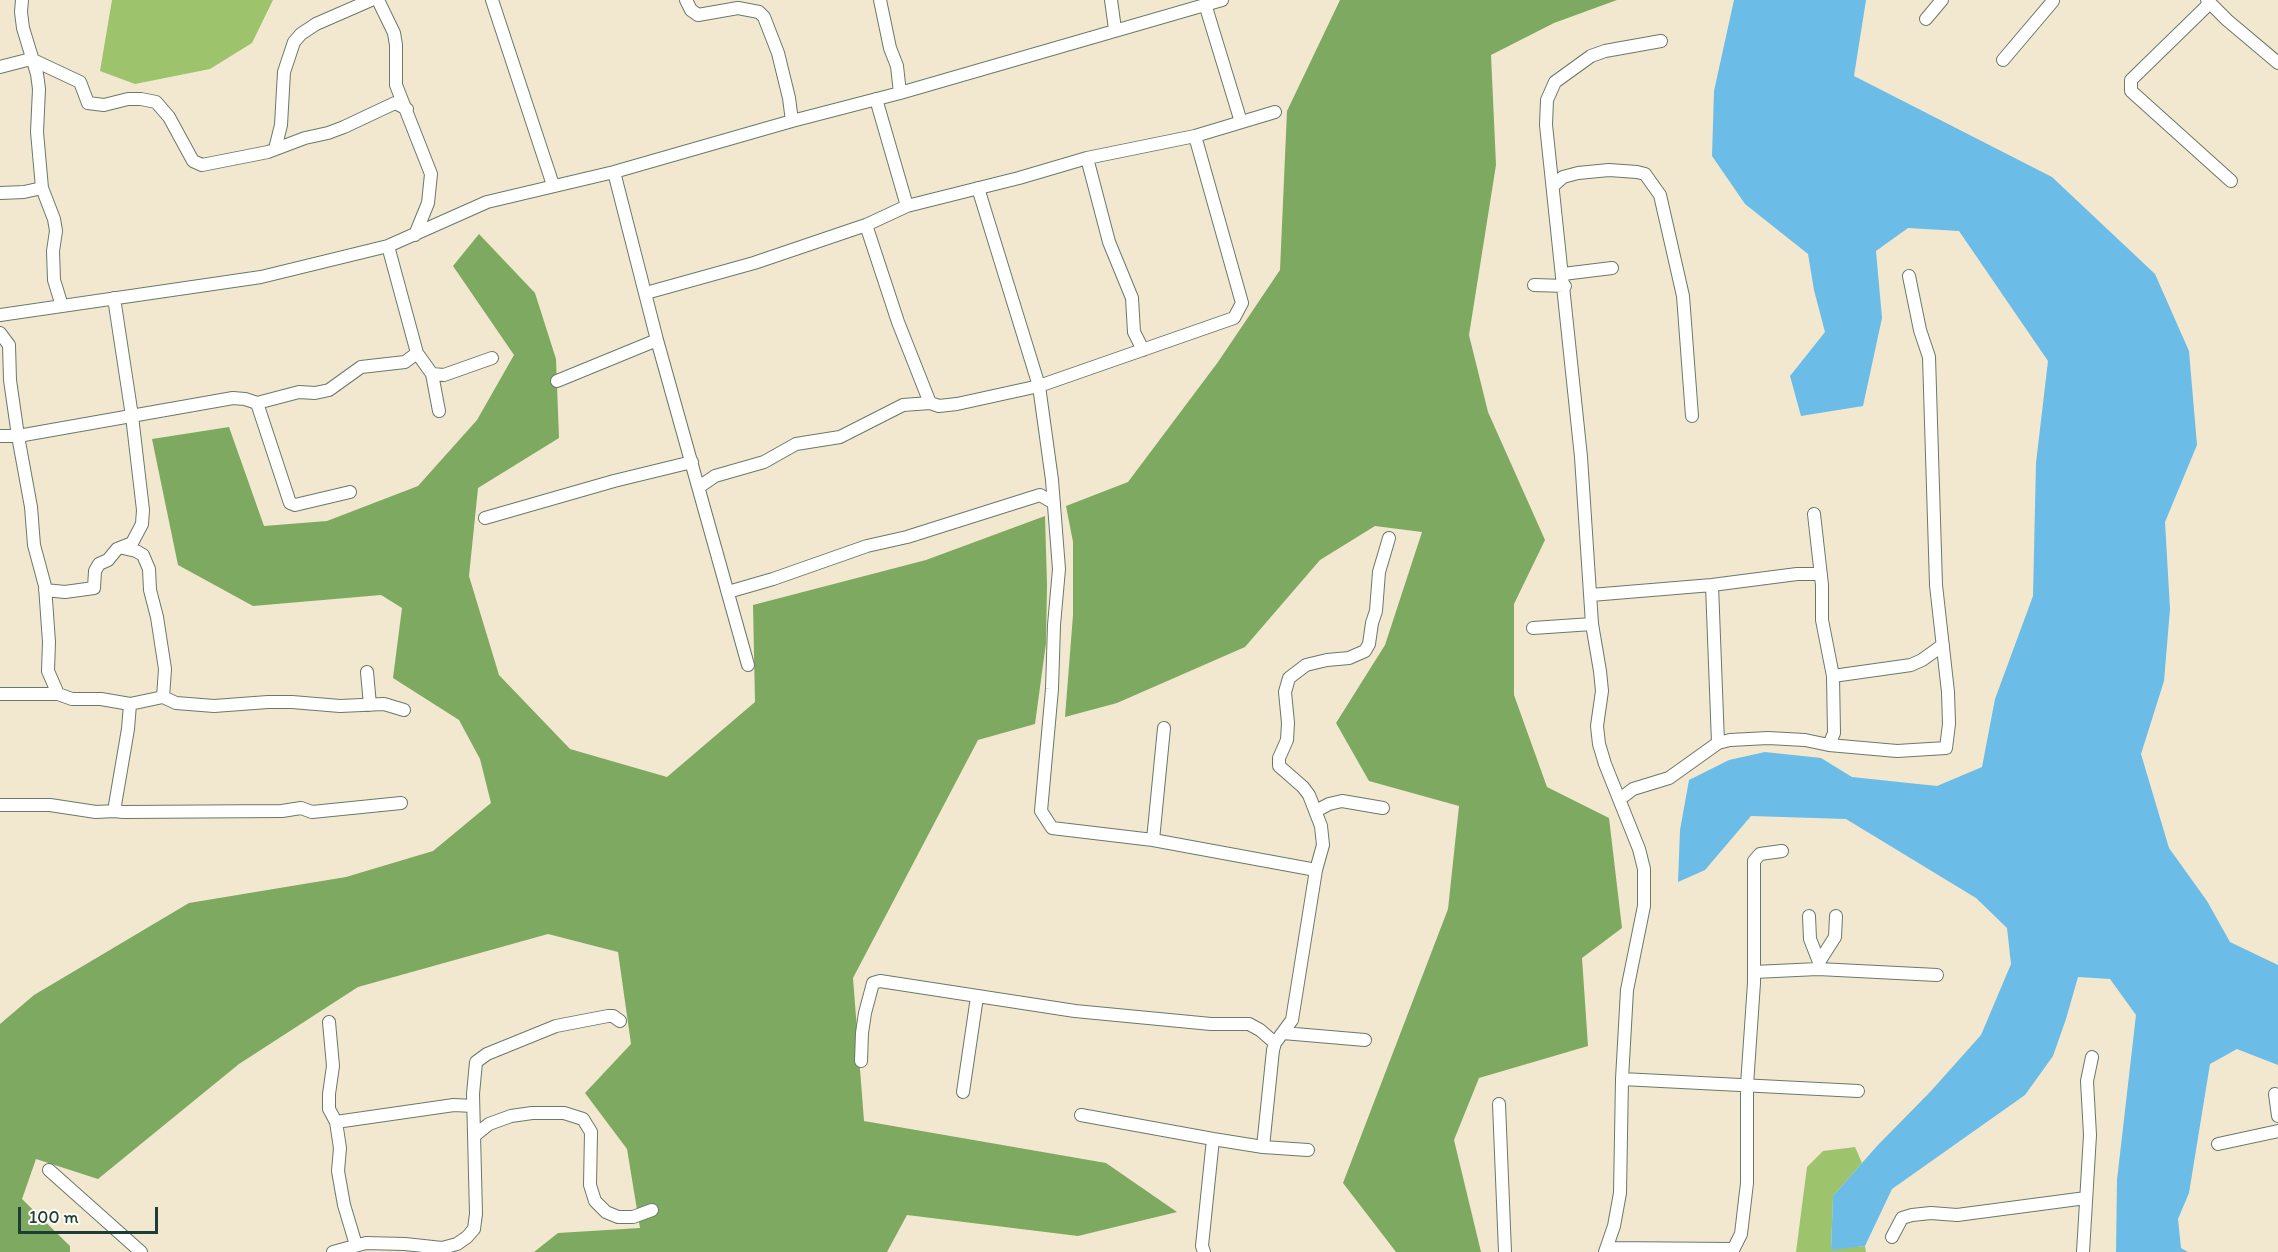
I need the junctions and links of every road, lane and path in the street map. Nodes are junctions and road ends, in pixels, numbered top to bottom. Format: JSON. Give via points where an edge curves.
{"nodes":[{"id":1,"x":22,"y":0,"type":"edge"},
{"id":2,"x":371,"y":0,"type":"edge"},
{"id":3,"x":378,"y":0,"type":"edge"},
{"id":4,"x":492,"y":0,"type":"edge"},
{"id":5,"x":686,"y":0,"type":"edge"},
{"id":6,"x":880,"y":0,"type":"edge"},
{"id":7,"x":1111,"y":0,"type":"edge"},
{"id":8,"x":1222,"y":0,"type":"edge"},
{"id":9,"x":1942,"y":0,"type":"edge"},
{"id":10,"x":2053,"y":0,"type":"edge"},
{"id":11,"x":2208,"y":2,"type":"edge"},
{"id":12,"x":1205,"y":4,"type":"junction"},
{"id":13,"x":1926,"y":19,"type":"dead end"},
{"id":14,"x":1115,"y":29,"type":"junction"},
{"id":15,"x":1661,"y":41,"type":"dead end"},
{"id":16,"x":31,"y":59,"type":"junction"},
{"id":17,"x":2003,"y":60,"type":"dead end"},
{"id":18,"x":2278,"y":63,"type":"edge"},
{"id":19,"x":0,"y":67,"type":"edge"},
{"id":20,"x":900,"y":93,"type":"junction"},
{"id":21,"x":876,"y":99,"type":"junction"},
{"id":22,"x":407,"y":109,"type":"junction"},
{"id":23,"x":1275,"y":112,"type":"dead end"},
{"id":24,"x":792,"y":121,"type":"junction"},
{"id":25,"x":1242,"y":122,"type":"junction"},
{"id":26,"x":1195,"y":136,"type":"junction"},
{"id":27,"x":275,"y":149,"type":"junction"},
{"id":28,"x":1088,"y":158,"type":"junction"},
{"id":29,"x":614,"y":172,"type":"junction"},
{"id":30,"x":2231,"y":180,"type":"dead end"},
{"id":31,"x":553,"y":185,"type":"junction"},
{"id":32,"x":1553,"y":186,"type":"junction"},
{"id":33,"x":42,"y":188,"type":"junction"},
{"id":34,"x":978,"y":189,"type":"junction"},
{"id":35,"x":0,"y":193,"type":"edge"},
{"id":36,"x":907,"y":206,"type":"junction"},
{"id":37,"x":866,"y":225,"type":"junction"},
{"id":38,"x":415,"y":235,"type":"junction"},
{"id":39,"x":388,"y":246,"type":"junction"},
{"id":40,"x":1612,"y":268,"type":"dead end"},
{"id":41,"x":1910,"y":276,"type":"dead end"},
{"id":42,"x":1564,"y":280,"type":"junction"},
{"id":43,"x":1534,"y":285,"type":"dead end"},
{"id":44,"x":646,"y":293,"type":"junction"},
{"id":45,"x":114,"y":298,"type":"junction"},
{"id":46,"x":62,"y":306,"type":"junction"},
{"id":47,"x":0,"y":315,"type":"edge"},
{"id":48,"x":0,"y":333,"type":"edge"},
{"id":49,"x":657,"y":340,"type":"junction"},
{"id":50,"x":1143,"y":350,"type":"junction"},
{"id":51,"x":417,"y":353,"type":"junction"},
{"id":52,"x":492,"y":358,"type":"dead end"},
{"id":53,"x":432,"y":374,"type":"junction"},
{"id":54,"x":557,"y":381,"type":"dead end"},
{"id":55,"x":1040,"y":386,"type":"junction"},
{"id":56,"x":257,"y":403,"type":"junction"},
{"id":57,"x":930,"y":403,"type":"junction"},
{"id":58,"x":439,"y":411,"type":"dead end"},
{"id":59,"x":132,"y":416,"type":"junction"},
{"id":60,"x":1692,"y":416,"type":"dead end"},
{"id":61,"x":0,"y":436,"type":"edge"},
{"id":62,"x":18,"y":436,"type":"junction"},
{"id":63,"x":692,"y":462,"type":"junction"},
{"id":64,"x":699,"y":487,"type":"junction"},
{"id":65,"x":351,"y":492,"type":"dead end"},
{"id":66,"x":1054,"y":503,"type":"junction"},
{"id":67,"x":1814,"y":514,"type":"dead end"},
{"id":68,"x":485,"y":518,"type":"dead end"},
{"id":69,"x":1389,"y":538,"type":"dead end"},
{"id":70,"x":123,"y":548,"type":"junction"},
{"id":71,"x":1821,"y":574,"type":"junction"},
{"id":72,"x":1712,"y":585,"type":"junction"},
{"id":73,"x":45,"y":590,"type":"junction"},
{"id":74,"x":728,"y":592,"type":"junction"},
{"id":75,"x":1591,"y":595,"type":"junction"},
{"id":76,"x":1592,"y":624,"type":"junction"},
{"id":77,"x":1533,"y":628,"type":"dead end"},
{"id":78,"x":1942,"y":645,"type":"junction"},
{"id":79,"x":748,"y":665,"type":"dead end"},
{"id":80,"x":367,"y":672,"type":"dead end"},
{"id":81,"x":1833,"y":676,"type":"junction"},
{"id":82,"x":0,"y":694,"type":"edge"},
{"id":83,"x":58,"y":694,"type":"junction"},
{"id":84,"x":163,"y":697,"type":"junction"},
{"id":85,"x":130,"y":704,"type":"junction"},
{"id":86,"x":370,"y":705,"type":"junction"},
{"id":87,"x":404,"y":710,"type":"dead end"},
{"id":88,"x":1164,"y":728,"type":"dead end"},
{"id":89,"x":1718,"y":743,"type":"junction"},
{"id":90,"x":1829,"y":745,"type":"junction"},
{"id":91,"x":1620,"y":799,"type":"junction"},
{"id":92,"x":401,"y":803,"type":"dead end"},
{"id":93,"x":0,"y":805,"type":"edge"},
{"id":94,"x":1383,"y":808,"type":"dead end"},
{"id":95,"x":114,"y":811,"type":"junction"},
{"id":96,"x":1316,"y":811,"type":"junction"},
{"id":97,"x":1153,"y":840,"type":"junction"},
{"id":98,"x":1782,"y":851,"type":"dead end"},
{"id":99,"x":1316,"y":870,"type":"junction"},
{"id":100,"x":1809,"y":916,"type":"dead end"},
{"id":101,"x":1836,"y":916,"type":"dead end"},
{"id":102,"x":1819,"y":965,"type":"junction"},
{"id":103,"x":1754,"y":972,"type":"junction"},
{"id":104,"x":1937,"y":975,"type":"dead end"},
{"id":105,"x":977,"y":997,"type":"junction"},
{"id":106,"x":620,"y":1021,"type":"dead end"},
{"id":107,"x":329,"y":1022,"type":"dead end"},
{"id":108,"x":1279,"y":1038,"type":"junction"},
{"id":109,"x":1365,"y":1040,"type":"dead end"},
{"id":110,"x":2092,"y":1057,"type":"dead end"},
{"id":111,"x":861,"y":1061,"type":"dead end"},
{"id":112,"x":1622,"y":1079,"type":"junction"},
{"id":113,"x":1748,"y":1085,"type":"junction"},
{"id":114,"x":1858,"y":1091,"type":"dead end"},
{"id":115,"x":963,"y":1092,"type":"dead end"},
{"id":116,"x":2275,"y":1094,"type":"dead end"},
{"id":117,"x":1499,"y":1104,"type":"dead end"},
{"id":118,"x":473,"y":1106,"type":"junction"},
{"id":119,"x":1081,"y":1116,"type":"dead end"},
{"id":120,"x":2278,"y":1116,"type":"edge"},
{"id":121,"x":336,"y":1122,"type":"junction"},
{"id":122,"x":2278,"y":1131,"type":"edge"},
{"id":123,"x":474,"y":1136,"type":"junction"},
{"id":124,"x":1213,"y":1139,"type":"junction"},
{"id":125,"x":2218,"y":1144,"type":"dead end"},
{"id":126,"x":1263,"y":1147,"type":"junction"},
{"id":127,"x":1308,"y":1150,"type":"dead end"},
{"id":128,"x":49,"y":1170,"type":"dead end"},
{"id":129,"x":2086,"y":1198,"type":"junction"},
{"id":130,"x":652,"y":1210,"type":"dead end"},
{"id":131,"x":1892,"y":1237,"type":"dead end"},
{"id":132,"x":356,"y":1245,"type":"junction"},
{"id":133,"x":1606,"y":1250,"type":"edge"},
{"id":134,"x":1733,"y":1251,"type":"edge"},
{"id":135,"x":141,"y":1252,"type":"edge"},
{"id":136,"x":333,"y":1252,"type":"edge"},
{"id":137,"x":1204,"y":1252,"type":"edge"},
{"id":138,"x":1505,"y":1252,"type":"edge"},
{"id":139,"x":2083,"y":1252,"type":"edge"}],
"edges":[{"from":1,"to":16,"type":"street","via":[[23,28]]},
{"from":2,"to":27,"type":"street","via":[[316,24],[294,42],[284,72]]},
{"from":3,"to":22,"type":"street","via":[[394,33],[396,85]]},
{"from":4,"to":31,"type":"street"},
{"from":5,"to":24,"type":"street","via":[[698,15],[738,8],[759,12],[764,17],[785,76]]},
{"from":6,"to":20,"type":"street"},
{"from":7,"to":14,"type":"street"},
{"from":8,"to":12,"type":"street"},
{"from":9,"to":13,"type":"street"},
{"from":10,"to":17,"type":"street"},
{"from":11,"to":18,"type":"street"},
{"from":11,"to":30,"type":"street","via":[[2131,81],[2131,91]]},
{"from":12,"to":14,"type":"street"},
{"from":12,"to":25,"type":"street"},
{"from":14,"to":20,"type":"street"},
{"from":15,"to":32,"type":"street","via":[[1591,56],[1555,82],[1547,100],[1546,126]]},
{"from":16,"to":19,"type":"street"},
{"from":16,"to":27,"type":"street","via":[[80,82],[88,103],[104,105],[128,99],[156,102],[170,117],[193,161],[202,165]]},
{"from":16,"to":33,"type":"street","via":[[40,100],[37,132]]},
{"from":20,"to":21,"type":"street"},
{"from":21,"to":24,"type":"street"},
{"from":21,"to":36,"type":"street"},
{"from":22,"to":27,"type":"street","via":[[395,103],[344,128]]},
{"from":22,"to":38,"type":"street","via":[[431,174],[428,203]]},
{"from":23,"to":25,"type":"street"},
{"from":24,"to":29,"type":"street"},
{"from":25,"to":26,"type":"street"},
{"from":26,"to":28,"type":"street"},
{"from":26,"to":50,"type":"street","via":[[1242,303],[1234,318]]},
{"from":28,"to":34,"type":"street"},
{"from":28,"to":50,"type":"street","via":[[1108,242],[1132,298],[1134,332]]},
{"from":29,"to":31,"type":"street"},
{"from":29,"to":44,"type":"street"},
{"from":31,"to":38,"type":"street","via":[[487,202]]},
{"from":32,"to":42,"type":"street"},
{"from":32,"to":60,"type":"street","via":[[1563,177],[1578,173],[1637,172],[1645,174],[1660,195],[1683,296]]},
{"from":33,"to":35,"type":"street"},
{"from":33,"to":46,"type":"street","via":[[54,219],[54,280]]},
{"from":34,"to":36,"type":"street"},
{"from":34,"to":55,"type":"street"},
{"from":36,"to":37,"type":"street"},
{"from":37,"to":44,"type":"street"},
{"from":37,"to":57,"type":"street"},
{"from":38,"to":39,"type":"street"},
{"from":39,"to":45,"type":"street","via":[[261,278]]},
{"from":39,"to":51,"type":"street"},
{"from":40,"to":42,"type":"street"},
{"from":41,"to":78,"type":"street","via":[[1929,357],[1933,535]]},
{"from":42,"to":43,"type":"street"},
{"from":42,"to":75,"type":"street"},
{"from":44,"to":49,"type":"street"},
{"from":45,"to":46,"type":"street"},
{"from":45,"to":59,"type":"street"},
{"from":46,"to":47,"type":"street"},
{"from":48,"to":62,"type":"street","via":[[9,345]]},
{"from":49,"to":54,"type":"street"},
{"from":49,"to":63,"type":"street"},
{"from":50,"to":55,"type":"street"},
{"from":51,"to":53,"type":"street"},
{"from":51,"to":56,"type":"street","via":[[405,362],[361,368],[329,390],[299,392]]},
{"from":52,"to":53,"type":"street","via":[[444,375]]},
{"from":53,"to":58,"type":"street"},
{"from":55,"to":57,"type":"street","via":[[957,404]]},
{"from":55,"to":66,"type":"street"},
{"from":56,"to":59,"type":"street","via":[[233,398]]},
{"from":56,"to":65,"type":"street","via":[[290,503]]},
{"from":57,"to":64,"type":"street","via":[[903,405],[840,437],[796,444],[764,462],[715,476]]},
{"from":59,"to":62,"type":"street"},
{"from":59,"to":70,"type":"street","via":[[142,524],[132,543]]},
{"from":61,"to":62,"type":"street"},
{"from":62,"to":73,"type":"street","via":[[34,545]]},
{"from":63,"to":64,"type":"street"},
{"from":63,"to":68,"type":"street"},
{"from":64,"to":74,"type":"street"},
{"from":66,"to":74,"type":"street","via":[[1040,495]]},
{"from":66,"to":97,"type":"street","via":[[1059,569],[1041,812],[1052,828]]},
{"from":67,"to":71,"type":"street"},
{"from":69,"to":96,"type":"street","via":[[1365,651],[1349,658],[1305,665],[1289,678],[1285,692],[1288,731],[1279,766],[1303,787]]},
{"from":70,"to":73,"type":"street","via":[[99,564],[94,588]]},
{"from":70,"to":84,"type":"street","via":[[143,555],[149,569],[165,669]]},
{"from":71,"to":72,"type":"street"},
{"from":71,"to":81,"type":"street","via":[[1822,620]]},
{"from":72,"to":75,"type":"street"},
{"from":72,"to":89,"type":"street"},
{"from":73,"to":83,"type":"street","via":[[48,671]]},
{"from":74,"to":79,"type":"street"},
{"from":75,"to":76,"type":"street"},
{"from":76,"to":77,"type":"street"},
{"from":76,"to":91,"type":"street","via":[[1602,691],[1597,726],[1599,744]]},
{"from":78,"to":81,"type":"street","via":[[1911,665]]},
{"from":78,"to":90,"type":"street","via":[[1948,692],[1946,748],[1897,751]]},
{"from":80,"to":86,"type":"street"},
{"from":81,"to":90,"type":"street","via":[[1834,733]]},
{"from":82,"to":83,"type":"street"},
{"from":83,"to":85,"type":"street","via":[[72,699]]},
{"from":84,"to":85,"type":"street"},
{"from":84,"to":86,"type":"street","via":[[176,703],[214,706],[268,702]]},
{"from":85,"to":95,"type":"street"},
{"from":86,"to":87,"type":"street","via":[[384,704]]},
{"from":88,"to":97,"type":"street"},
{"from":89,"to":90,"type":"street","via":[[1768,738]]},
{"from":89,"to":91,"type":"street","via":[[1680,772],[1633,789]]},
{"from":91,"to":112,"type":"street","via":[[1644,869],[1644,906],[1628,990]]},
{"from":92,"to":95,"type":"street","via":[[312,813],[301,808]]},
{"from":93,"to":95,"type":"street"},
{"from":94,"to":96,"type":"street","via":[[1342,801]]},
{"from":96,"to":99,"type":"street","via":[[1323,837]]},
{"from":97,"to":99,"type":"street"},
{"from":98,"to":103,"type":"street","via":[[1760,854],[1754,861]]},
{"from":99,"to":108,"type":"street","via":[[1292,1020]]},
{"from":100,"to":102,"type":"street","via":[[1810,939]]},
{"from":101,"to":102,"type":"street","via":[[1835,937]]},
{"from":102,"to":103,"type":"street"},
{"from":102,"to":104,"type":"street"},
{"from":103,"to":113,"type":"street"},
{"from":105,"to":108,"type":"street","via":[[1075,1011],[1249,1024]]},
{"from":105,"to":111,"type":"street","via":[[873,983],[862,1033]]},
{"from":105,"to":115,"type":"street"},
{"from":106,"to":118,"type":"street","via":[[608,1016],[556,1026],[479,1058]]},
{"from":107,"to":121,"type":"street","via":[[333,1066],[329,1109]]},
{"from":108,"to":109,"type":"street"},
{"from":108,"to":126,"type":"street"},
{"from":110,"to":129,"type":"street","via":[[2086,1081],[2090,1135]]},
{"from":112,"to":113,"type":"street"},
{"from":112,"to":133,"type":"street","via":[[1620,1193]]},
{"from":113,"to":114,"type":"street"},
{"from":113,"to":134,"type":"street","via":[[1747,1183],[1741,1234]]},
{"from":116,"to":120,"type":"street"},
{"from":117,"to":138,"type":"street"},
{"from":118,"to":121,"type":"street","via":[[454,1105]]},
{"from":118,"to":123,"type":"street"},
{"from":119,"to":124,"type":"street"},
{"from":121,"to":132,"type":"street","via":[[338,1171]]},
{"from":122,"to":125,"type":"street"},
{"from":123,"to":130,"type":"street","via":[[489,1124],[511,1116],[564,1113],[583,1119],[591,1132],[590,1185],[595,1201],[618,1217]]},
{"from":123,"to":132,"type":"street","via":[[476,1214],[474,1229],[467,1237],[442,1248]]},
{"from":124,"to":126,"type":"street"},
{"from":124,"to":137,"type":"street"},
{"from":126,"to":127,"type":"street"},
{"from":128,"to":135,"type":"street"},
{"from":129,"to":131,"type":"street","via":[[1975,1213],[1911,1215],[1902,1218]]},
{"from":129,"to":139,"type":"street"},
{"from":132,"to":136,"type":"street"},
{"from":133,"to":134,"type":"street"}]}
